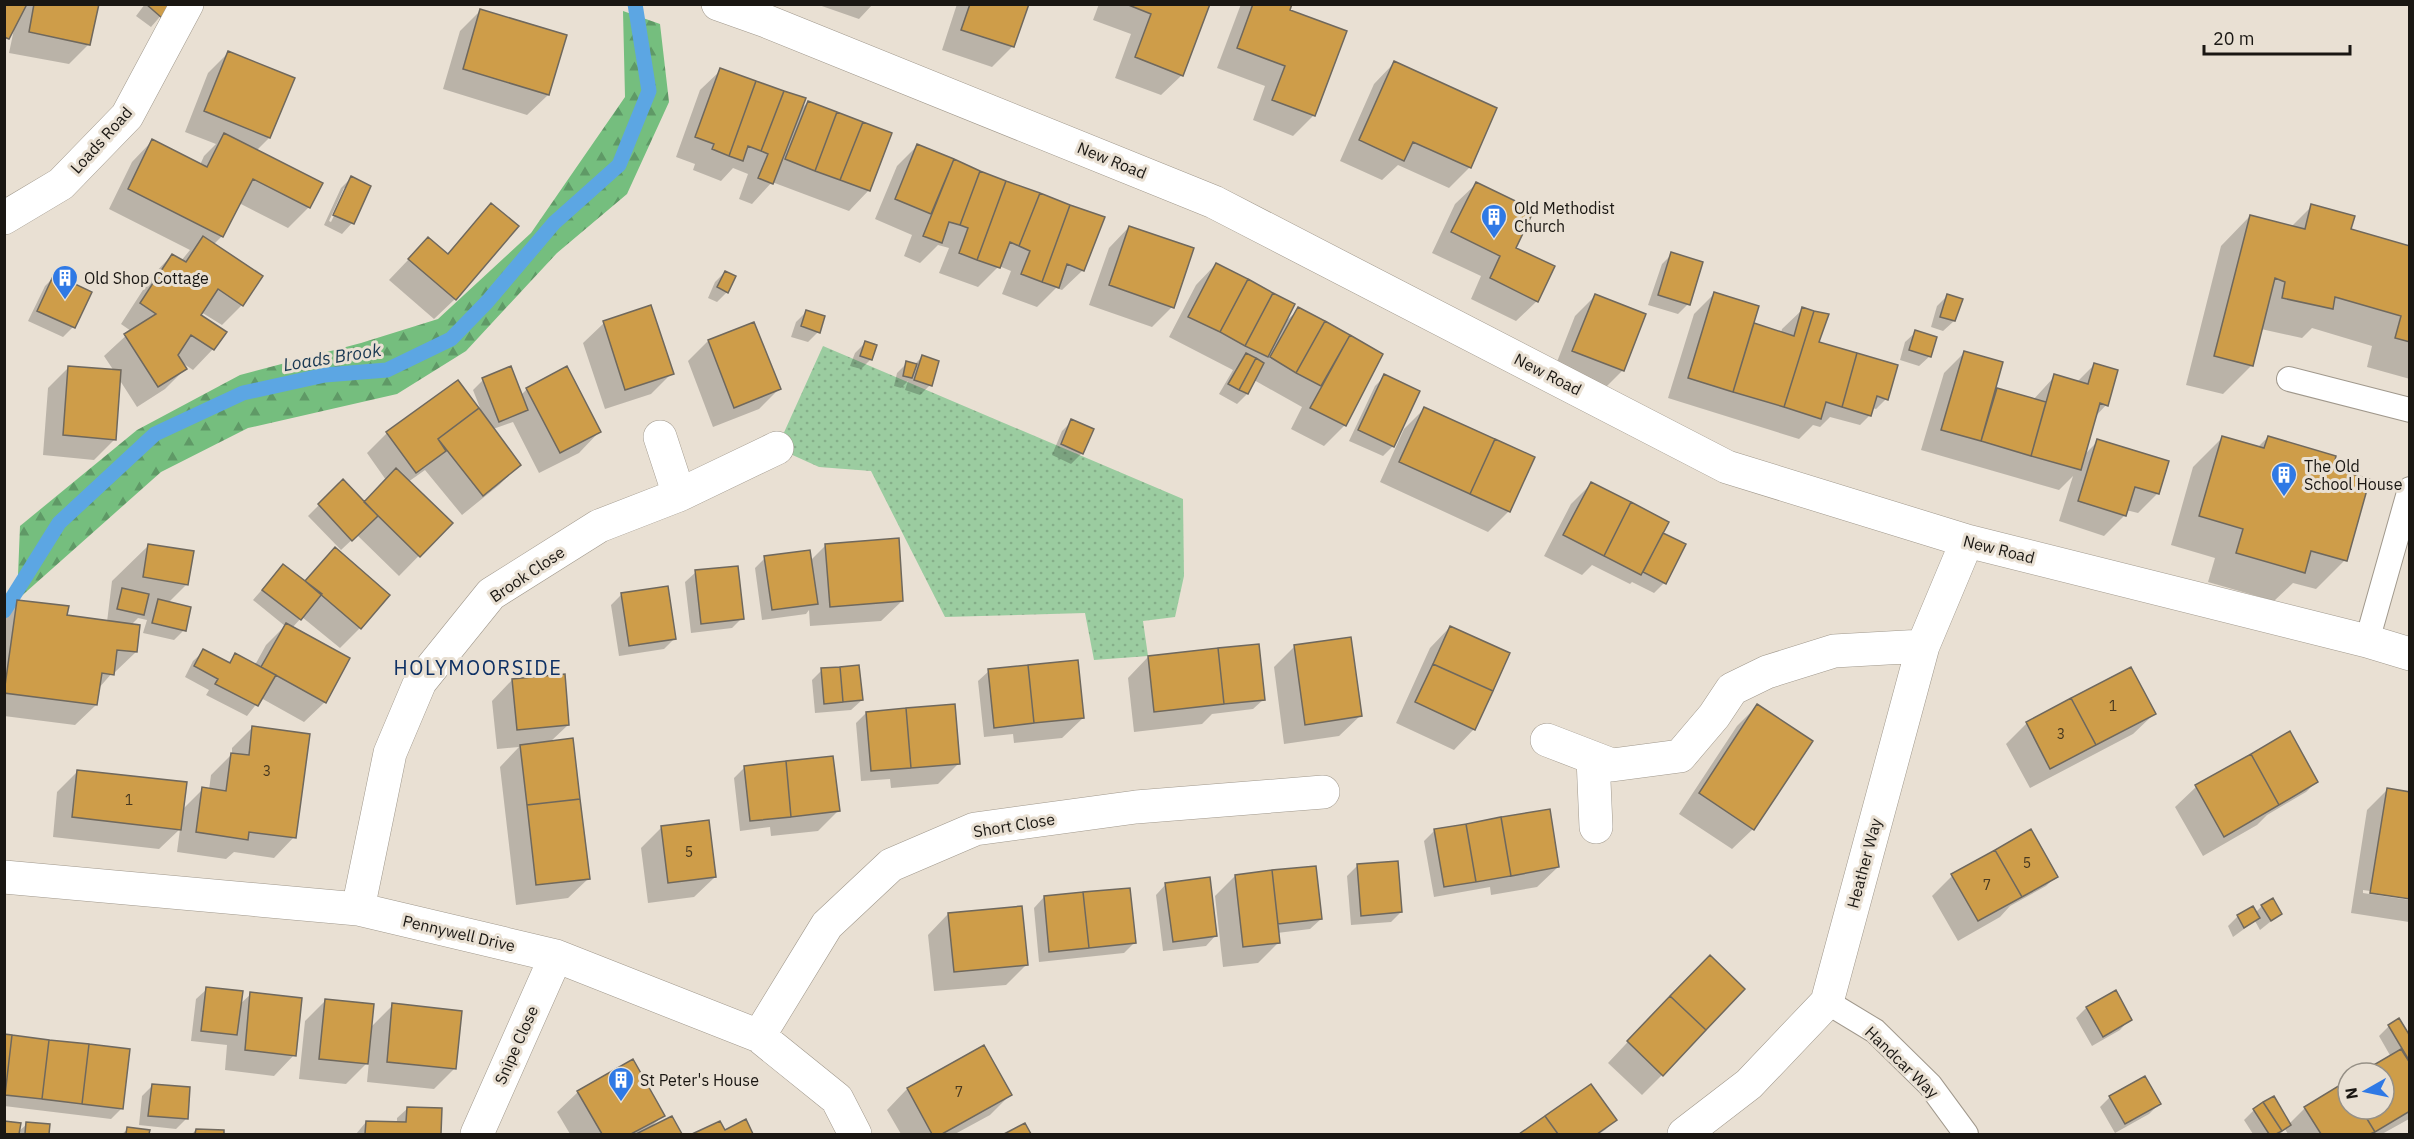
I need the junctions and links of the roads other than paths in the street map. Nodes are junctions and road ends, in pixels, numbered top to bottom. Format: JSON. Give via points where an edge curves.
{"nodes":[{"id":1,"x":187,"y":4,"type":"edge"},
{"id":2,"x":718,"y":4,"type":"edge"},
{"id":3,"x":4,"y":218,"type":"edge"},
{"id":4,"x":2289,"y":379,"type":"dead end"},
{"id":5,"x":2409,"y":410,"type":"edge"},
{"id":6,"x":660,"y":437,"type":"dead end"},
{"id":7,"x":777,"y":448,"type":"dead end"},
{"id":8,"x":2409,"y":489,"type":"edge"},
{"id":9,"x":679,"y":495,"type":"junction"},
{"id":10,"x":1967,"y":541,"type":"junction"},
{"id":11,"x":2367,"y":641,"type":"junction"},
{"id":12,"x":1923,"y":646,"type":"junction"},
{"id":13,"x":2409,"y":654,"type":"edge"},
{"id":14,"x":1547,"y":740,"type":"dead end"},
{"id":15,"x":1593,"y":758,"type":"junction"},
{"id":16,"x":1323,"y":792,"type":"dead end"},
{"id":17,"x":1596,"y":827,"type":"dead end"},
{"id":18,"x":4,"y":877,"type":"edge"},
{"id":19,"x":358,"y":909,"type":"junction"},
{"id":20,"x":556,"y":956,"type":"junction"},
{"id":21,"x":1827,"y":1002,"type":"junction"},
{"id":22,"x":759,"y":1036,"type":"junction"},
{"id":23,"x":477,"y":1134,"type":"edge"},
{"id":24,"x":855,"y":1134,"type":"edge"},
{"id":25,"x":1684,"y":1134,"type":"edge"},
{"id":26,"x":1966,"y":1134,"type":"edge"}],
"edges":[{"from":1,"to":3,"type":"street","name":"Loads Road","via":[[127,116],[61,184]]},
{"from":2,"to":10,"type":"street","name":"New Road","via":[[1214,202],[1727,466]]},
{"from":4,"to":5,"type":"lane"},
{"from":6,"to":9,"type":"street"},
{"from":7,"to":9,"type":"street","name":"Brook Close"},
{"from":8,"to":11,"type":"lane"},
{"from":9,"to":19,"type":"street","name":"Brook Close","via":[[599,526],[491,594],[420,682],[390,753]]},
{"from":10,"to":11,"type":"street","name":"New Road"},
{"from":10,"to":12,"type":"street","name":"Heather Way"},
{"from":11,"to":13,"type":"street","name":"New Road"},
{"from":12,"to":15,"type":"street","via":[[1834,651],[1767,672],[1732,689],[1680,756],[1612,765]]},
{"from":12,"to":21,"type":"street","name":"Heather Way"},
{"from":14,"to":15,"type":"street"},
{"from":15,"to":17,"type":"street"},
{"from":16,"to":22,"type":"street","name":"Short Close","via":[[1136,807],[975,829],[891,865],[827,925]]},
{"from":18,"to":19,"type":"street","name":"Pennywell Drive"},
{"from":19,"to":20,"type":"street","name":"Pennywell Drive"},
{"from":20,"to":22,"type":"street","name":"Pennywell Drive"},
{"from":20,"to":23,"type":"street","name":"Snipe Close"},
{"from":21,"to":25,"type":"street","name":"Heather Way","via":[[1749,1084]]},
{"from":21,"to":26,"type":"lane","name":"Handcar Way","via":[[1875,1031],[1930,1085]]},
{"from":22,"to":24,"type":"street","name":"Pennywell Drive","via":[[837,1099]]}]}
